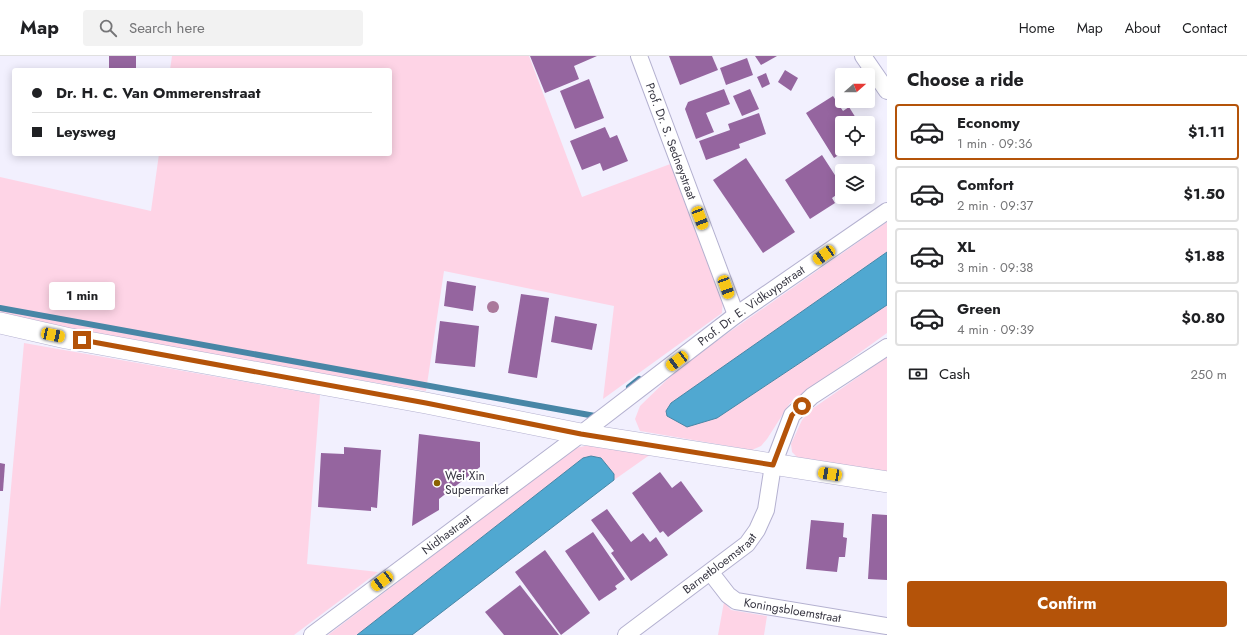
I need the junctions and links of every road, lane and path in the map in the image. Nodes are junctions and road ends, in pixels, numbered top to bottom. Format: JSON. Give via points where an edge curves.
{"nodes":[{"id":1,"x":639,"y":56,"type":"edge"},
{"id":2,"x":863,"y":56,"type":"edge"},
{"id":3,"x":887,"y":90,"type":"edge"},
{"id":4,"x":887,"y":211,"type":"edge"},
{"id":5,"x":736,"y":315,"type":"junction"},
{"id":6,"x":0,"y":323,"type":"edge"},
{"id":7,"x":887,"y":347,"type":"edge"},
{"id":8,"x":581,"y":434,"type":"junction"},
{"id":9,"x":773,"y":465,"type":"junction"},
{"id":10,"x":887,"y":482,"type":"edge"},
{"id":11,"x":711,"y":573,"type":"junction"},
{"id":12,"x":887,"y":626,"type":"edge"},
{"id":13,"x":312,"y":635,"type":"edge"},
{"id":14,"x":626,"y":635,"type":"edge"}],
"edges":[{"from":1,"to":5,"type":"street","name":"Prof. Dr. S. Sedneystraat"},
{"from":2,"to":3,"type":"street"},
{"from":4,"to":5,"type":"street","name":"Prof. Dr. E. Vidkuypstraat"},
{"from":5,"to":8,"type":"street","name":"Prof. Dr. E. Vidkuypstraat"},
{"from":6,"to":8,"type":"street","via":[[66,338],[426,403]]},
{"from":7,"to":9,"type":"street","name":"Barnetbloemstraat","via":[[812,396],[792,415]]},
{"from":8,"to":9,"type":"street"},
{"from":8,"to":13,"type":"street","name":"Nidhastraat"},
{"from":9,"to":10,"type":"street"},
{"from":9,"to":11,"type":"street","name":"Barnetbloemstraat","via":[[766,510],[757,530],[747,544]]},
{"from":11,"to":12,"type":"street","name":"Koningsbloemstraat","via":[[728,596],[736,601]]},
{"from":11,"to":14,"type":"street","name":"Barnetbloemstraat"}]}
